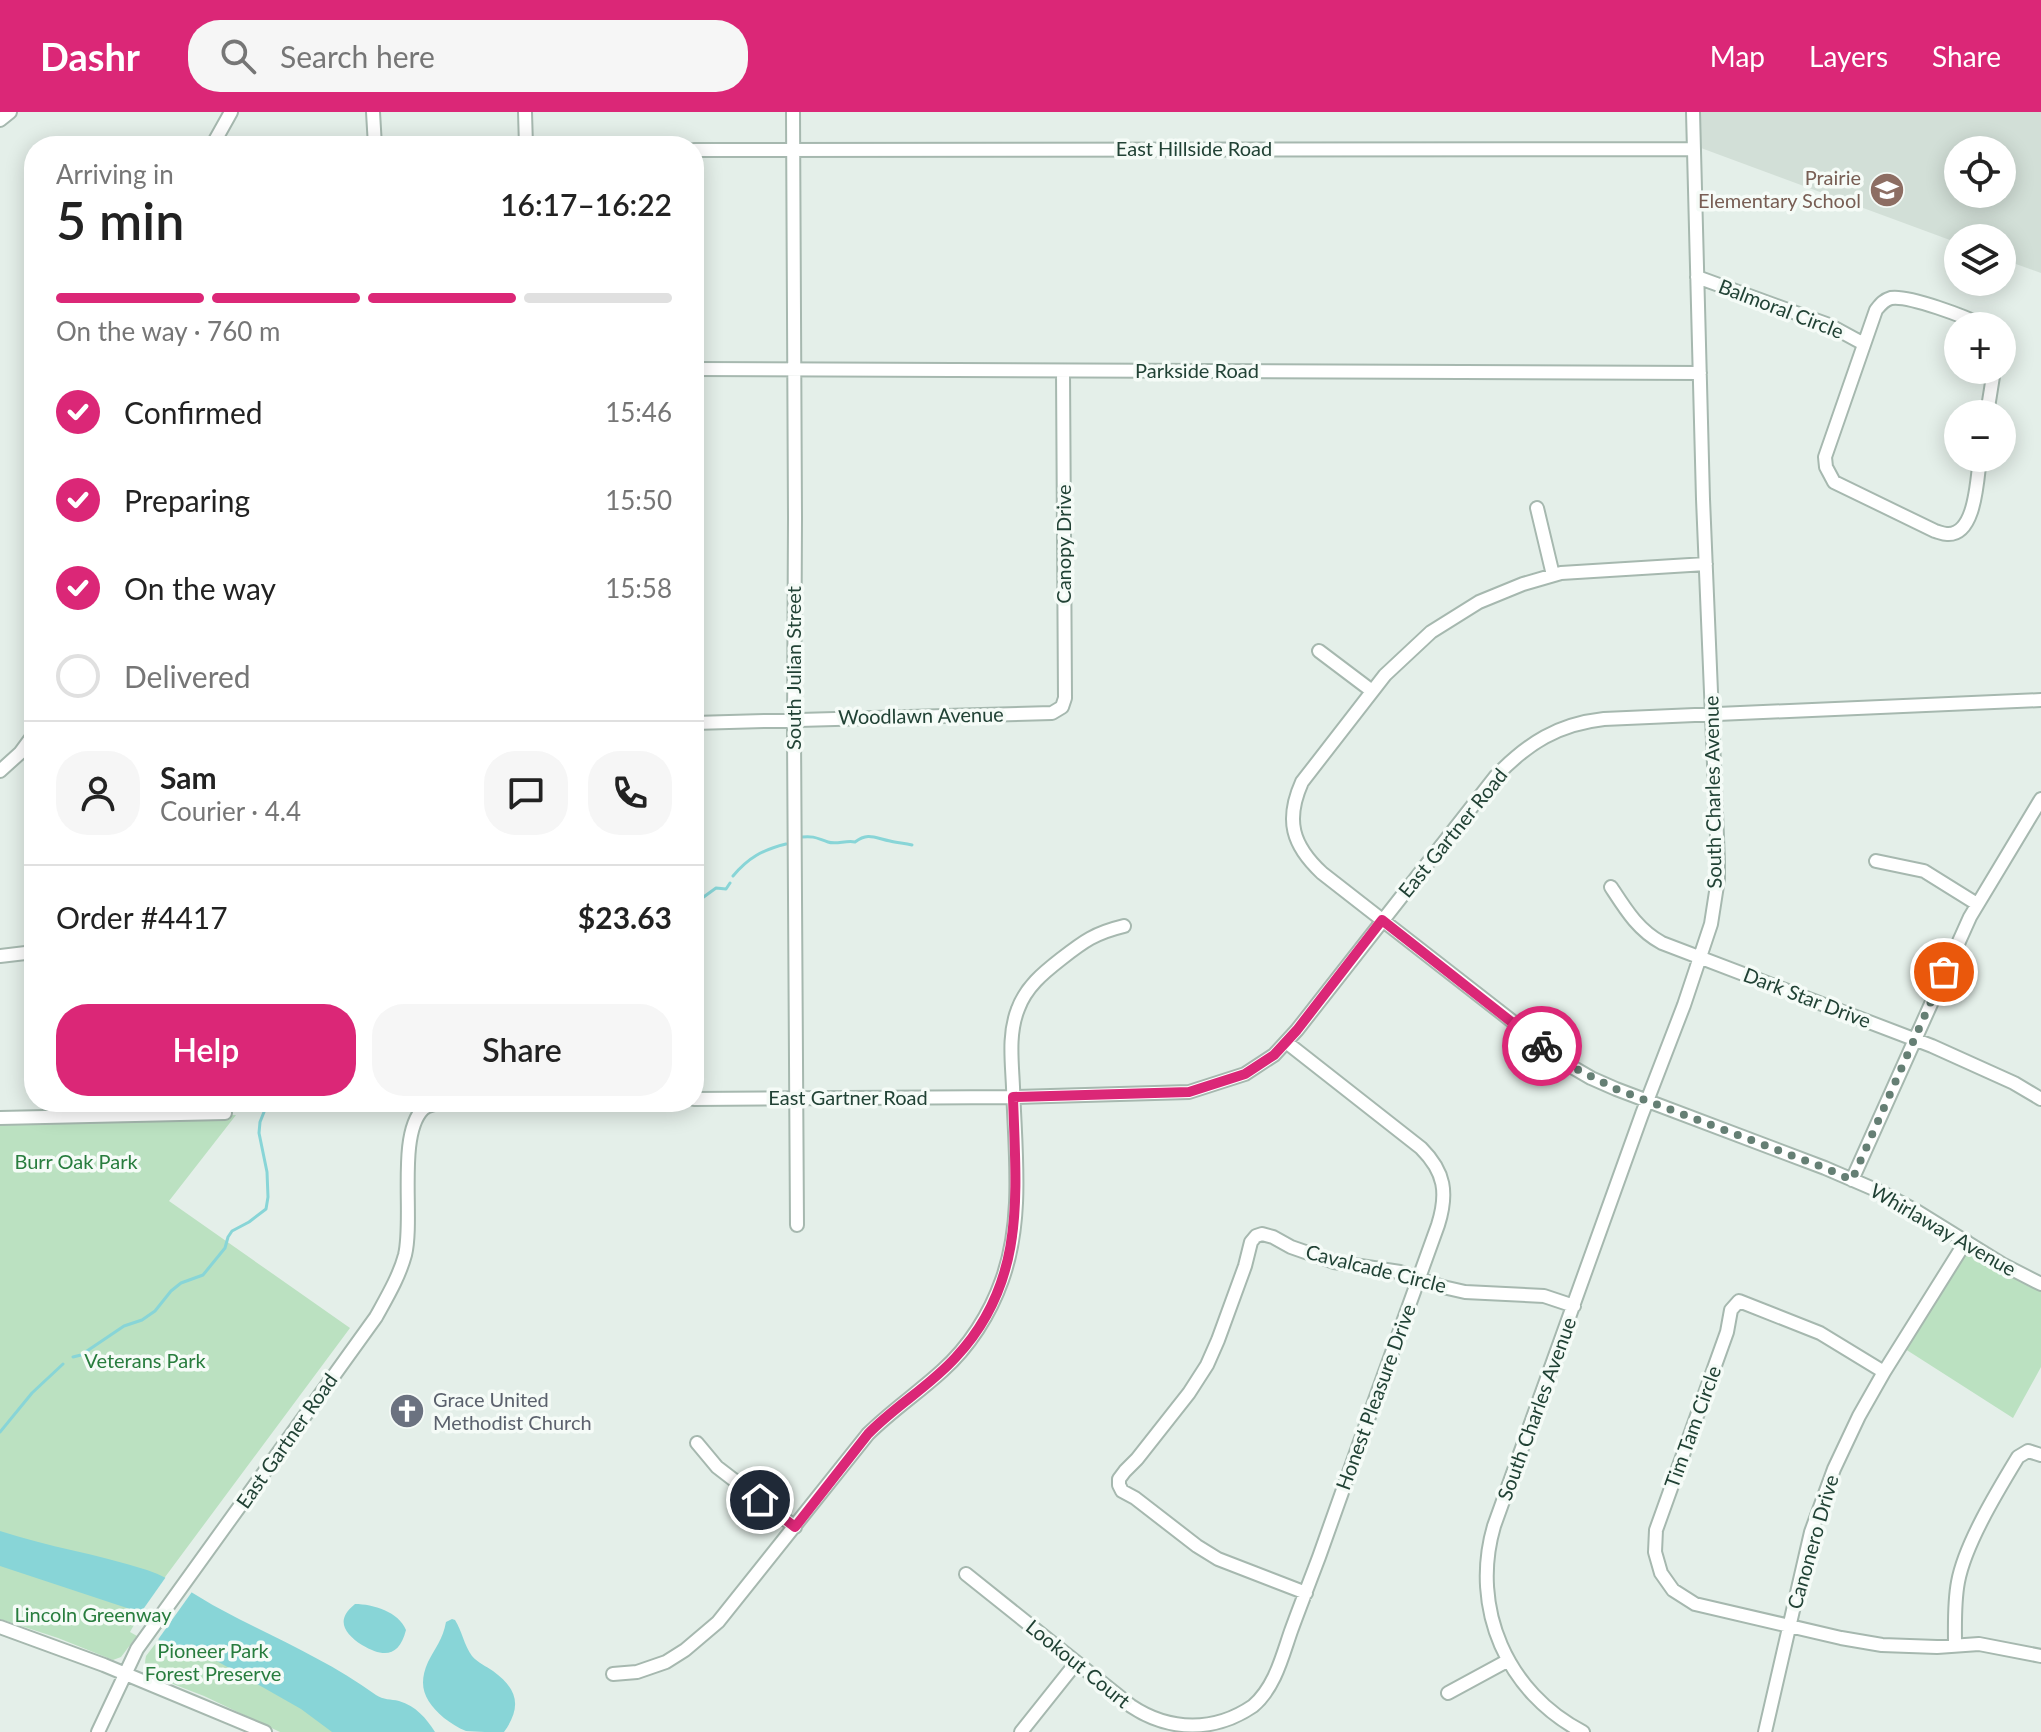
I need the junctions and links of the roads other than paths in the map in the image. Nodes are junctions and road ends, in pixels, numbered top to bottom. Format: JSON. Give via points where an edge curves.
{"nodes":[{"id":1,"x":10,"y":112,"type":"edge"},
{"id":2,"x":231,"y":112,"type":"edge"},
{"id":3,"x":373,"y":112,"type":"edge"},
{"id":4,"x":525,"y":112,"type":"edge"},
{"id":5,"x":793,"y":112,"type":"edge"},
{"id":6,"x":1693,"y":112,"type":"edge"},
{"id":7,"x":0,"y":120,"type":"edge"},
{"id":8,"x":218,"y":136,"type":"edge"},
{"id":9,"x":374,"y":136,"type":"edge"},
{"id":10,"x":526,"y":136,"type":"edge"},
{"id":11,"x":793,"y":149,"type":"junction"},
{"id":12,"x":1693,"y":149,"type":"junction"},
{"id":13,"x":704,"y":150,"type":"edge"},
{"id":14,"x":1697,"y":277,"type":"junction"},
{"id":15,"x":1946,"y":312,"type":"edge"},
{"id":16,"x":1864,"y":344,"type":"junction"},
{"id":17,"x":704,"y":369,"type":"edge"},
{"id":18,"x":795,"y":370,"type":"junction"},
{"id":19,"x":1063,"y":371,"type":"junction"},
{"id":20,"x":1700,"y":373,"type":"junction"},
{"id":21,"x":1978,"y":472,"type":"edge"},
{"id":22,"x":1537,"y":508,"type":"dead end"},
{"id":23,"x":1706,"y":564,"type":"junction"},
{"id":24,"x":1553,"y":575,"type":"junction"},
{"id":25,"x":1319,"y":651,"type":"dead end"},
{"id":26,"x":1372,"y":691,"type":"junction"},
{"id":27,"x":2041,"y":700,"type":"edge"},
{"id":28,"x":1052,"y":713,"type":"joint"},
{"id":29,"x":1712,"y":714,"type":"junction"},
{"id":30,"x":794,"y":719,"type":"junction"},
{"id":31,"x":704,"y":723,"type":"edge"},
{"id":32,"x":24,"y":748,"type":"edge"},
{"id":33,"x":0,"y":771,"type":"edge"},
{"id":34,"x":2041,"y":799,"type":"edge"},
{"id":35,"x":1876,"y":861,"type":"dead end"},
{"id":36,"x":1611,"y":887,"type":"dead end"},
{"id":37,"x":1977,"y":904,"type":"junction"},
{"id":38,"x":1382,"y":920,"type":"junction"},
{"id":39,"x":1124,"y":926,"type":"dead end"},
{"id":40,"x":24,"y":953,"type":"edge"},
{"id":41,"x":0,"y":956,"type":"edge"},
{"id":42,"x":1700,"y":958,"type":"junction"},
{"id":43,"x":1914,"y":1039,"type":"junction"},
{"id":44,"x":1286,"y":1042,"type":"junction"},
{"id":45,"x":1013,"y":1097,"type":"junction"},
{"id":46,"x":796,"y":1098,"type":"junction"},
{"id":47,"x":704,"y":1099,"type":"edge"},
{"id":48,"x":2041,"y":1099,"type":"edge"},
{"id":49,"x":1646,"y":1101,"type":"junction"},
{"id":50,"x":100,"y":1112,"type":"edge"},
{"id":51,"x":213,"y":1112,"type":"edge"},
{"id":52,"x":418,"y":1112,"type":"edge"},
{"id":53,"x":225,"y":1113,"type":"dead end"},
{"id":54,"x":0,"y":1118,"type":"edge"},
{"id":55,"x":1852,"y":1180,"type":"junction"},
{"id":56,"x":797,"y":1225,"type":"dead end"},
{"id":57,"x":1966,"y":1241,"type":"junction"},
{"id":58,"x":1419,"y":1278,"type":"junction"},
{"id":59,"x":2041,"y":1284,"type":"edge"},
{"id":60,"x":1574,"y":1306,"type":"junction"},
{"id":61,"x":1884,"y":1372,"type":"junction"},
{"id":62,"x":697,"y":1443,"type":"dead end"},
{"id":63,"x":2041,"y":1455,"type":"edge"},
{"id":64,"x":795,"y":1527,"type":"junction"},
{"id":65,"x":966,"y":1574,"type":"dead end"},
{"id":66,"x":1306,"y":1593,"type":"junction"},
{"id":67,"x":1789,"y":1626,"type":"junction"},
{"id":68,"x":0,"y":1627,"type":"edge"},
{"id":69,"x":1955,"y":1646,"type":"junction"},
{"id":70,"x":2041,"y":1656,"type":"edge"},
{"id":71,"x":1507,"y":1661,"type":"junction"},
{"id":72,"x":1076,"y":1663,"type":"junction"},
{"id":73,"x":125,"y":1673,"type":"junction"},
{"id":74,"x":613,"y":1674,"type":"dead end"},
{"id":75,"x":1448,"y":1693,"type":"dead end"},
{"id":76,"x":1202,"y":1728,"type":"joint"},
{"id":77,"x":98,"y":1732,"type":"edge"},
{"id":78,"x":265,"y":1732,"type":"edge"},
{"id":79,"x":1021,"y":1732,"type":"edge"},
{"id":80,"x":1583,"y":1732,"type":"edge"},
{"id":81,"x":1765,"y":1732,"type":"edge"}],
"edges":[{"from":1,"to":7,"type":"street"},
{"from":2,"to":8,"type":"street"},
{"from":3,"to":9,"type":"street"},
{"from":4,"to":10,"type":"street"},
{"from":5,"to":11,"type":"street","name":"South Julian Street"},
{"from":6,"to":12,"type":"street","name":"South Charles Avenue"},
{"from":11,"to":12,"type":"street","name":"East Hillside Road"},
{"from":11,"to":13,"type":"street","name":"East Hillside Road"},
{"from":11,"to":18,"type":"street","name":"South Julian Street"},
{"from":12,"to":14,"type":"street","name":"South Charles Avenue"},
{"from":14,"to":16,"type":"street","name":"Balmoral Circle","via":[[1829,325]]},
{"from":14,"to":20,"type":"street","name":"South Charles Avenue"},
{"from":15,"to":16,"type":"street","name":"Balmoral Circle","via":[[1908,298],[1885,300]]},
{"from":16,"to":21,"type":"street","name":"Balmoral Circle","via":[[1825,457],[1834,482],[1947,534],[1970,520]]},
{"from":17,"to":18,"type":"street","name":"Parkside Road"},
{"from":18,"to":19,"type":"street","name":"Parkside Road"},
{"from":18,"to":30,"type":"street","name":"South Julian Street"},
{"from":19,"to":20,"type":"street","name":"Parkside Road"},
{"from":19,"to":28,"type":"street","name":"Canopy Drive","via":[[1065,698]]},
{"from":20,"to":23,"type":"street","name":"South Charles Avenue"},
{"from":22,"to":24,"type":"street"},
{"from":23,"to":24,"type":"street","name":"Whirlaway Avenue"},
{"from":23,"to":29,"type":"street","name":"South Charles Avenue"},
{"from":24,"to":26,"type":"street","name":"Whirlaway Avenue","via":[[1499,593],[1457,615],[1409,651]]},
{"from":25,"to":26,"type":"street"},
{"from":26,"to":38,"type":"street","name":"Whirlaway Avenue","via":[[1302,782],[1293,820],[1298,844],[1310,862]]},
{"from":27,"to":29,"type":"street","name":"East Gartner Road"},
{"from":28,"to":30,"type":"street","name":"Woodlawn Avenue"},
{"from":29,"to":38,"type":"street","name":"East Gartner Road","via":[[1593,720],[1529,746],[1496,776]]},
{"from":29,"to":42,"type":"street","name":"South Charles Avenue","via":[[1718,879]]},
{"from":30,"to":31,"type":"street","name":"Woodlawn Avenue"},
{"from":30,"to":46,"type":"street","name":"South Julian Street"},
{"from":32,"to":33,"type":"street"},
{"from":34,"to":37,"type":"street"},
{"from":35,"to":37,"type":"street","via":[[1924,871]]},
{"from":36,"to":42,"type":"street","name":"Dark Star Drive","via":[[1646,933]]},
{"from":37,"to":43,"type":"street"},
{"from":38,"to":44,"type":"street","name":"East Gartner Road"},
{"from":38,"to":49,"type":"street","name":"Whirlaway Avenue","via":[[1567,1064]]},
{"from":39,"to":45,"type":"street","via":[[1080,944],[1043,973],[1022,999],[1012,1033]]},
{"from":40,"to":41,"type":"street"},
{"from":42,"to":43,"type":"street","name":"Dark Star Drive"},
{"from":42,"to":49,"type":"street","name":"South Charles Avenue"},
{"from":43,"to":48,"type":"street","name":"Dark Star Drive"},
{"from":43,"to":55,"type":"street"},
{"from":44,"to":45,"type":"street","name":"East Gartner Road","via":[[1245,1074],[1189,1092]]},
{"from":44,"to":58,"type":"street","name":"Honest Pleasure Drive","via":[[1435,1164],[1444,1191],[1443,1208]]},
{"from":45,"to":46,"type":"street","name":"East Gartner Road"},
{"from":45,"to":64,"type":"street","via":[[1015,1216],[1008,1261],[994,1300],[957,1357],[868,1434]]},
{"from":46,"to":47,"type":"street","name":"East Gartner Road"},
{"from":46,"to":56,"type":"street","name":"South Julian Street"},
{"from":49,"to":55,"type":"street","name":"Whirlaway Avenue"},
{"from":49,"to":60,"type":"street","name":"South Charles Avenue"},
{"from":50,"to":54,"type":"street"},
{"from":51,"to":53,"type":"street"},
{"from":52,"to":73,"type":"street","name":"East Gartner Road","via":[[410,1139],[405,1254],[393,1285],[376,1317],[137,1649]]},
{"from":55,"to":57,"type":"street","name":"Whirlaway Avenue"},
{"from":57,"to":59,"type":"street","name":"Whirlaway Avenue"},
{"from":57,"to":61,"type":"street","name":"Canonero Drive"},
{"from":58,"to":60,"type":"street","name":"Cavalcade Circle","via":[[1465,1292],[1544,1296]]},
{"from":58,"to":66,"type":"street","name":"Honest Pleasure Drive"},
{"from":58,"to":66,"type":"street","name":"Cavalcade Circle","via":[[1334,1262],[1273,1237],[1256,1236],[1207,1365],[1119,1479],[1122,1491],[1197,1546]]},
{"from":60,"to":71,"type":"street","name":"South Charles Avenue","via":[[1491,1536],[1488,1604]]},
{"from":61,"to":67,"type":"street","name":"Canonero Drive","via":[[1825,1491]]},
{"from":61,"to":67,"type":"street","name":"Tim Tam Circle","via":[[1803,1325],[1739,1301],[1731,1310],[1658,1522],[1655,1552],[1664,1579],[1686,1600]]},
{"from":62,"to":64,"type":"street","via":[[717,1467]]},
{"from":63,"to":69,"type":"street","via":[[2028,1451],[2018,1457],[1970,1545],[1956,1591]]},
{"from":64,"to":74,"type":"street","via":[[703,1636],[666,1662]]},
{"from":65,"to":72,"type":"street","name":"Lookout Court"},
{"from":66,"to":76,"type":"street","name":"Honest Pleasure Drive","via":[[1270,1686],[1239,1716]]},
{"from":67,"to":69,"type":"street","via":[[1882,1645]]},
{"from":67,"to":81,"type":"street","name":"Canonero Drive"},
{"from":68,"to":73,"type":"street"},
{"from":69,"to":70,"type":"street","via":[[1989,1645]]},
{"from":71,"to":75,"type":"street"},
{"from":71,"to":80,"type":"street","name":"South Charles Avenue","via":[[1536,1699]]},
{"from":72,"to":76,"type":"street","name":"Lookout Court","via":[[1146,1717],[1175,1727]]},
{"from":72,"to":79,"type":"street"},
{"from":73,"to":77,"type":"street","name":"East Gartner Road"},
{"from":73,"to":78,"type":"street"}]}
